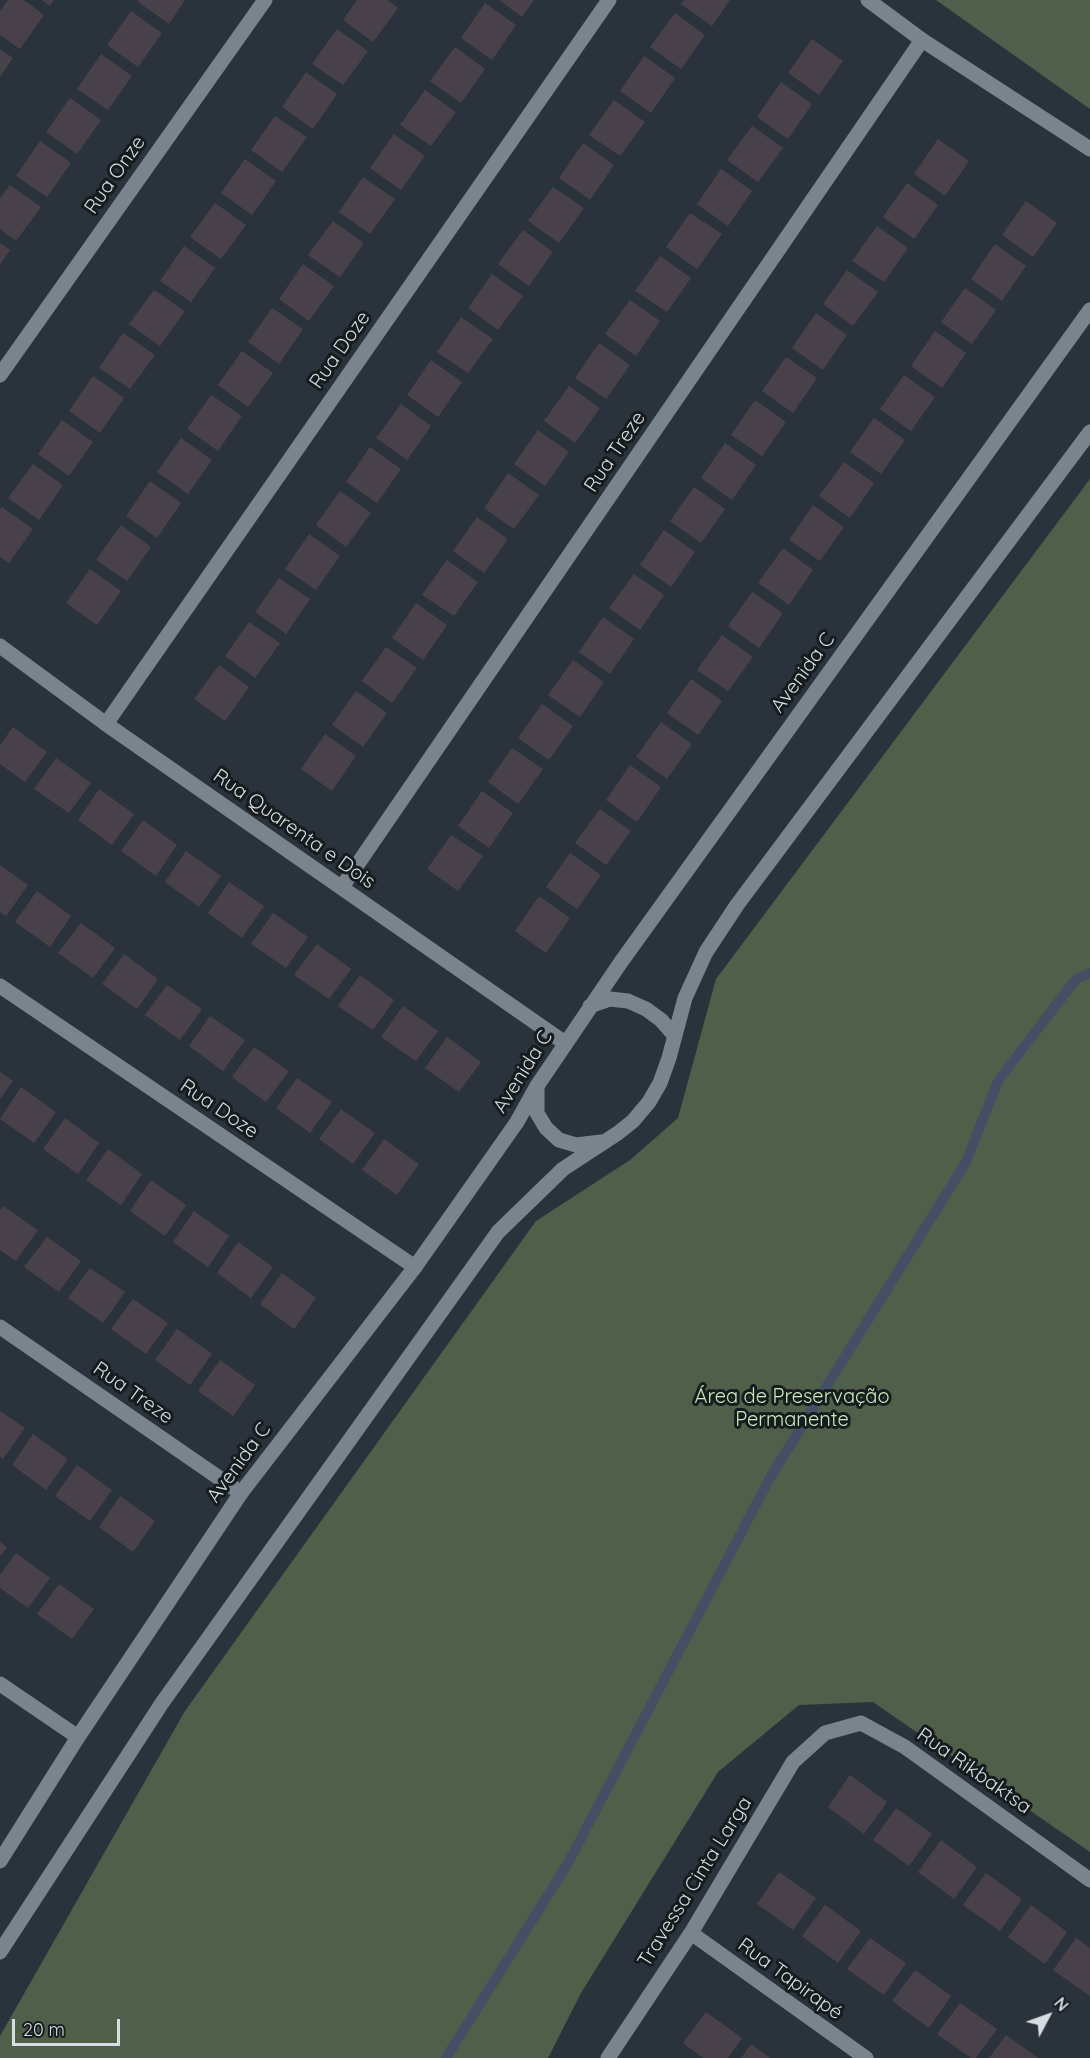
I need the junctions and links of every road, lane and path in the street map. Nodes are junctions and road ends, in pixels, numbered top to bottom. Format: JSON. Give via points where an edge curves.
{"nodes":[{"id":1,"x":265,"y":0,"type":"edge"},
{"id":2,"x":609,"y":0,"type":"edge"},
{"id":3,"x":868,"y":0,"type":"edge"},
{"id":4,"x":922,"y":40,"type":"junction"},
{"id":5,"x":1090,"y":149,"type":"edge"},
{"id":6,"x":1090,"y":310,"type":"edge"},
{"id":7,"x":0,"y":375,"type":"edge"},
{"id":8,"x":1090,"y":432,"type":"edge"},
{"id":9,"x":0,"y":646,"type":"edge"},
{"id":10,"x":106,"y":724,"type":"junction"},
{"id":11,"x":342,"y":887,"type":"junction"},
{"id":12,"x":0,"y":986,"type":"edge"},
{"id":13,"x":590,"y":1006,"type":"junction"},
{"id":14,"x":675,"y":1036,"type":"junction"},
{"id":15,"x":565,"y":1043,"type":"junction"},
{"id":16,"x":537,"y":1086,"type":"junction"},
{"id":17,"x":607,"y":1142,"type":"junction"},
{"id":18,"x":415,"y":1267,"type":"junction"},
{"id":19,"x":0,"y":1327,"type":"edge"},
{"id":20,"x":241,"y":1493,"type":"junction"},
{"id":21,"x":0,"y":1684,"type":"edge"},
{"id":22,"x":825,"y":1733,"type":"joint"},
{"id":23,"x":78,"y":1737,"type":"junction"},
{"id":24,"x":0,"y":1861,"type":"edge"},
{"id":25,"x":1090,"y":1880,"type":"edge"},
{"id":26,"x":691,"y":1933,"type":"junction"},
{"id":27,"x":0,"y":1952,"type":"edge"},
{"id":28,"x":608,"y":2058,"type":"edge"},
{"id":29,"x":866,"y":2058,"type":"edge"}],
"edges":[{"from":1,"to":7,"type":"street","name":"Rua Onze"},
{"from":2,"to":10,"type":"street","name":"Rua Doze"},
{"from":3,"to":4,"type":"street"},
{"from":4,"to":5,"type":"street"},
{"from":4,"to":11,"type":"street","name":"Rua Treze"},
{"from":6,"to":13,"type":"street","name":"Avenida C"},
{"from":8,"to":14,"type":"street","via":[[737,905],[706,952],[685,998]]},
{"from":9,"to":10,"type":"street","name":"Rua Quarenta e Dois"},
{"from":10,"to":11,"type":"street","name":"Rua Quarenta e Dois"},
{"from":11,"to":15,"type":"street","name":"Rua Quarenta e Dois"},
{"from":12,"to":18,"type":"street","name":"Rua Doze"},
{"from":13,"to":14,"type":"street","via":[[610,999],[627,1001],[661,1020]]},
{"from":13,"to":15,"type":"street","name":"Avenida C"},
{"from":14,"to":17,"type":"street","via":[[660,1083],[649,1102]]},
{"from":15,"to":16,"type":"street","name":"Avenida C"},
{"from":16,"to":17,"type":"street","via":[[537,1113],[559,1140],[576,1145]]},
{"from":16,"to":18,"type":"street","name":"Avenida C","via":[[517,1122]]},
{"from":17,"to":27,"type":"street","via":[[563,1168],[498,1232],[162,1703]]},
{"from":18,"to":20,"type":"street","name":"Avenida C"},
{"from":19,"to":20,"type":"street","name":"Rua Treze"},
{"from":20,"to":23,"type":"street","name":"Avenida C"},
{"from":21,"to":23,"type":"street"},
{"from":22,"to":25,"type":"street","name":"Rua Rikbaktsa","via":[[861,1723],[905,1747]]},
{"from":22,"to":26,"type":"street","name":"Travessa Cinta Larga","via":[[793,1762]]},
{"from":23,"to":24,"type":"street","name":"Avenida C"},
{"from":26,"to":28,"type":"street","name":"Travessa Cinta Larga"},
{"from":26,"to":29,"type":"street","name":"Rua Tapirapé"}]}
